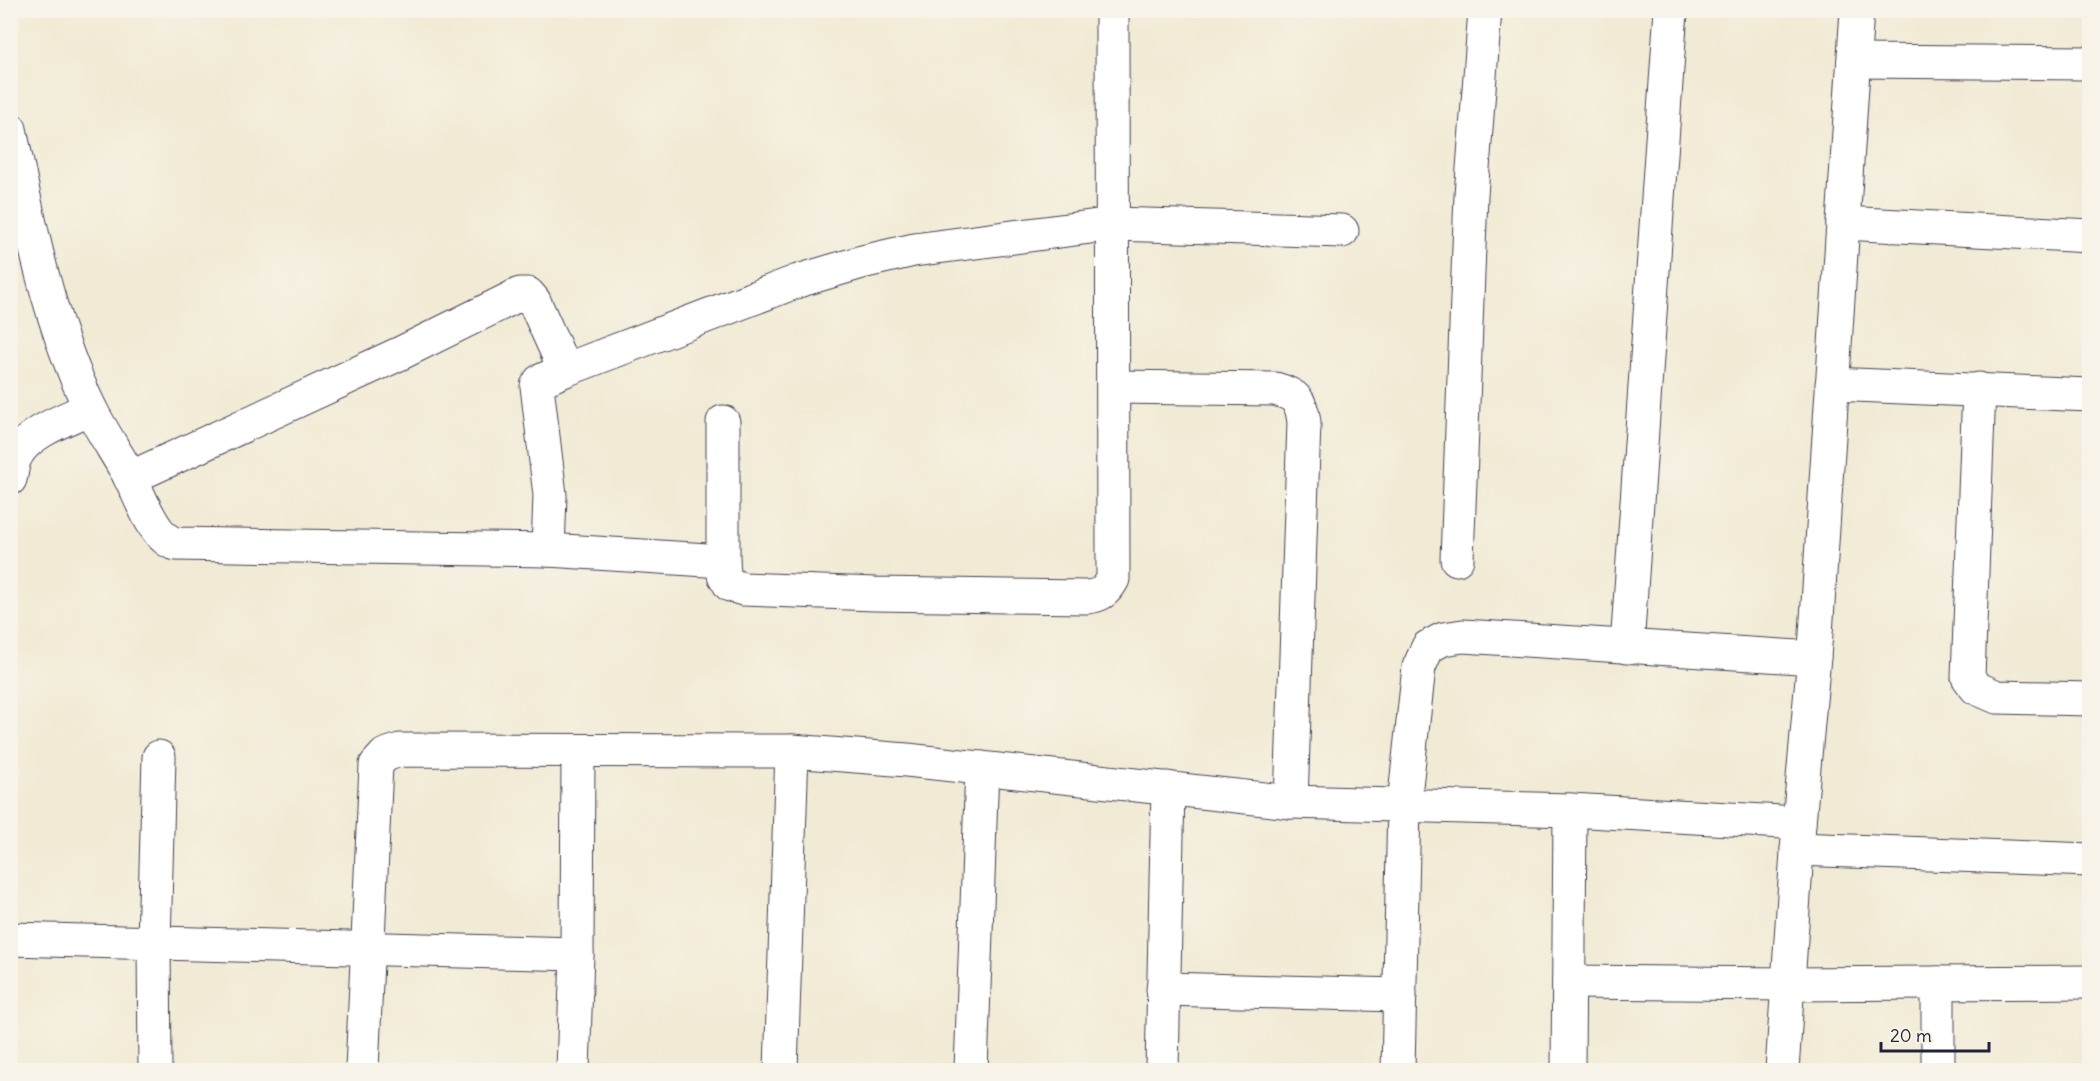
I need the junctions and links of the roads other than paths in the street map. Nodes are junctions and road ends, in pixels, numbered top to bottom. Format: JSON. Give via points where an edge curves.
{"nodes":[{"id":1,"x":1112,"y":10,"type":"edge"},
{"id":2,"x":1485,"y":10,"type":"edge"},
{"id":3,"x":1671,"y":10,"type":"edge"},
{"id":4,"x":1857,"y":10,"type":"edge"},
{"id":5,"x":1854,"y":61,"type":"junction"},
{"id":6,"x":2090,"y":63,"type":"edge"},
{"id":7,"x":10,"y":129,"type":"edge"},
{"id":8,"x":1843,"y":223,"type":"junction"},
{"id":9,"x":1113,"y":224,"type":"junction"},
{"id":10,"x":1341,"y":231,"type":"dead end"},
{"id":11,"x":2090,"y":236,"type":"edge"},
{"id":12,"x":565,"y":370,"type":"junction"},
{"id":13,"x":1832,"y":384,"type":"junction"},
{"id":14,"x":1114,"y":387,"type":"junction"},
{"id":15,"x":1979,"y":389,"type":"junction"},
{"id":16,"x":2090,"y":395,"type":"edge"},
{"id":17,"x":90,"y":408,"type":"junction"},
{"id":18,"x":723,"y":422,"type":"dead end"},
{"id":19,"x":130,"y":478,"type":"junction"},
{"id":20,"x":10,"y":479,"type":"edge"},
{"id":21,"x":548,"y":550,"type":"junction"},
{"id":22,"x":1457,"y":559,"type":"dead end"},
{"id":23,"x":723,"y":561,"type":"junction"},
{"id":24,"x":1628,"y":646,"type":"junction"},
{"id":25,"x":1814,"y":658,"type":"junction"},
{"id":26,"x":2090,"y":699,"type":"edge"},
{"id":27,"x":578,"y":751,"type":"junction"},
{"id":28,"x":792,"y":752,"type":"junction"},
{"id":29,"x":159,"y":757,"type":"dead end"},
{"id":30,"x":982,"y":768,"type":"junction"},
{"id":31,"x":1168,"y":788,"type":"junction"},
{"id":32,"x":1291,"y":802,"type":"junction"},
{"id":33,"x":1404,"y":805,"type":"junction"},
{"id":34,"x":1570,"y":810,"type":"junction"},
{"id":35,"x":1798,"y":836,"type":"junction"},
{"id":36,"x":2090,"y":860,"type":"edge"},
{"id":37,"x":10,"y":939,"type":"edge"},
{"id":38,"x":154,"y":942,"type":"junction"},
{"id":39,"x":368,"y":947,"type":"junction"},
{"id":40,"x":577,"y":954,"type":"junction"},
{"id":41,"x":1569,"y":982,"type":"junction"},
{"id":42,"x":2090,"y":982,"type":"edge"},
{"id":43,"x":1938,"y":983,"type":"junction"},
{"id":44,"x":1787,"y":984,"type":"junction"},
{"id":45,"x":1163,"y":989,"type":"junction"},
{"id":46,"x":1400,"y":995,"type":"junction"},
{"id":47,"x":155,"y":1071,"type":"edge"},
{"id":48,"x":362,"y":1071,"type":"edge"},
{"id":49,"x":573,"y":1071,"type":"edge"},
{"id":50,"x":781,"y":1071,"type":"edge"},
{"id":51,"x":972,"y":1071,"type":"edge"},
{"id":52,"x":1162,"y":1071,"type":"edge"},
{"id":53,"x":1398,"y":1071,"type":"edge"},
{"id":54,"x":1568,"y":1071,"type":"edge"},
{"id":55,"x":1782,"y":1071,"type":"edge"},
{"id":56,"x":1938,"y":1071,"type":"edge"}],
"edges":[{"from":1,"to":9,"type":"street"},
{"from":2,"to":22,"type":"street","via":[[1471,195]]},
{"from":3,"to":24,"type":"street"},
{"from":4,"to":5,"type":"street"},
{"from":5,"to":6,"type":"street"},
{"from":5,"to":8,"type":"street"},
{"from":7,"to":17,"type":"street","via":[[57,326]]},
{"from":8,"to":11,"type":"street"},
{"from":8,"to":13,"type":"street"},
{"from":9,"to":10,"type":"street"},
{"from":9,"to":12,"type":"street","via":[[914,250],[862,262],[743,301]]},
{"from":9,"to":14,"type":"street"},
{"from":12,"to":19,"type":"street","via":[[534,301],[528,294],[520,294]]},
{"from":12,"to":21,"type":"street","via":[[537,386],[548,463]]},
{"from":13,"to":15,"type":"street"},
{"from":13,"to":25,"type":"street"},
{"from":14,"to":23,"type":"street","via":[[1113,579],[1107,590],[1097,596],[743,589],[730,585]]},
{"from":14,"to":32,"type":"street","via":[[1275,389],[1291,393],[1302,405],[1305,422]]},
{"from":15,"to":16,"type":"street"},
{"from":15,"to":26,"type":"street","via":[[1968,677],[1976,688],[1997,697]]},
{"from":17,"to":19,"type":"street"},
{"from":17,"to":20,"type":"street","via":[[32,438],[15,456]]},
{"from":18,"to":23,"type":"street"},
{"from":19,"to":21,"type":"street","via":[[157,530],[176,544]]},
{"from":21,"to":23,"type":"street"},
{"from":24,"to":25,"type":"street"},
{"from":24,"to":33,"type":"street","via":[[1462,636],[1428,647],[1419,667]]},
{"from":25,"to":35,"type":"street"},
{"from":27,"to":28,"type":"street"},
{"from":27,"to":39,"type":"street","via":[[400,750],[385,755],[376,765]]},
{"from":27,"to":40,"type":"street"},
{"from":28,"to":30,"type":"street"},
{"from":28,"to":50,"type":"street"},
{"from":29,"to":38,"type":"street"},
{"from":30,"to":31,"type":"street"},
{"from":30,"to":51,"type":"street"},
{"from":31,"to":32,"type":"street"},
{"from":31,"to":45,"type":"street"},
{"from":32,"to":33,"type":"street"},
{"from":33,"to":34,"type":"street"},
{"from":33,"to":46,"type":"street"},
{"from":34,"to":35,"type":"street"},
{"from":34,"to":41,"type":"street"},
{"from":35,"to":36,"type":"street"},
{"from":35,"to":44,"type":"street"},
{"from":37,"to":38,"type":"street"},
{"from":38,"to":39,"type":"street"},
{"from":38,"to":47,"type":"street"},
{"from":39,"to":40,"type":"street"},
{"from":39,"to":48,"type":"street"},
{"from":40,"to":49,"type":"street"},
{"from":41,"to":44,"type":"street"},
{"from":41,"to":54,"type":"street"},
{"from":42,"to":43,"type":"street"},
{"from":43,"to":44,"type":"street"},
{"from":43,"to":56,"type":"street"},
{"from":44,"to":55,"type":"street"},
{"from":45,"to":46,"type":"street"},
{"from":45,"to":52,"type":"street"},
{"from":46,"to":53,"type":"street"}]}
